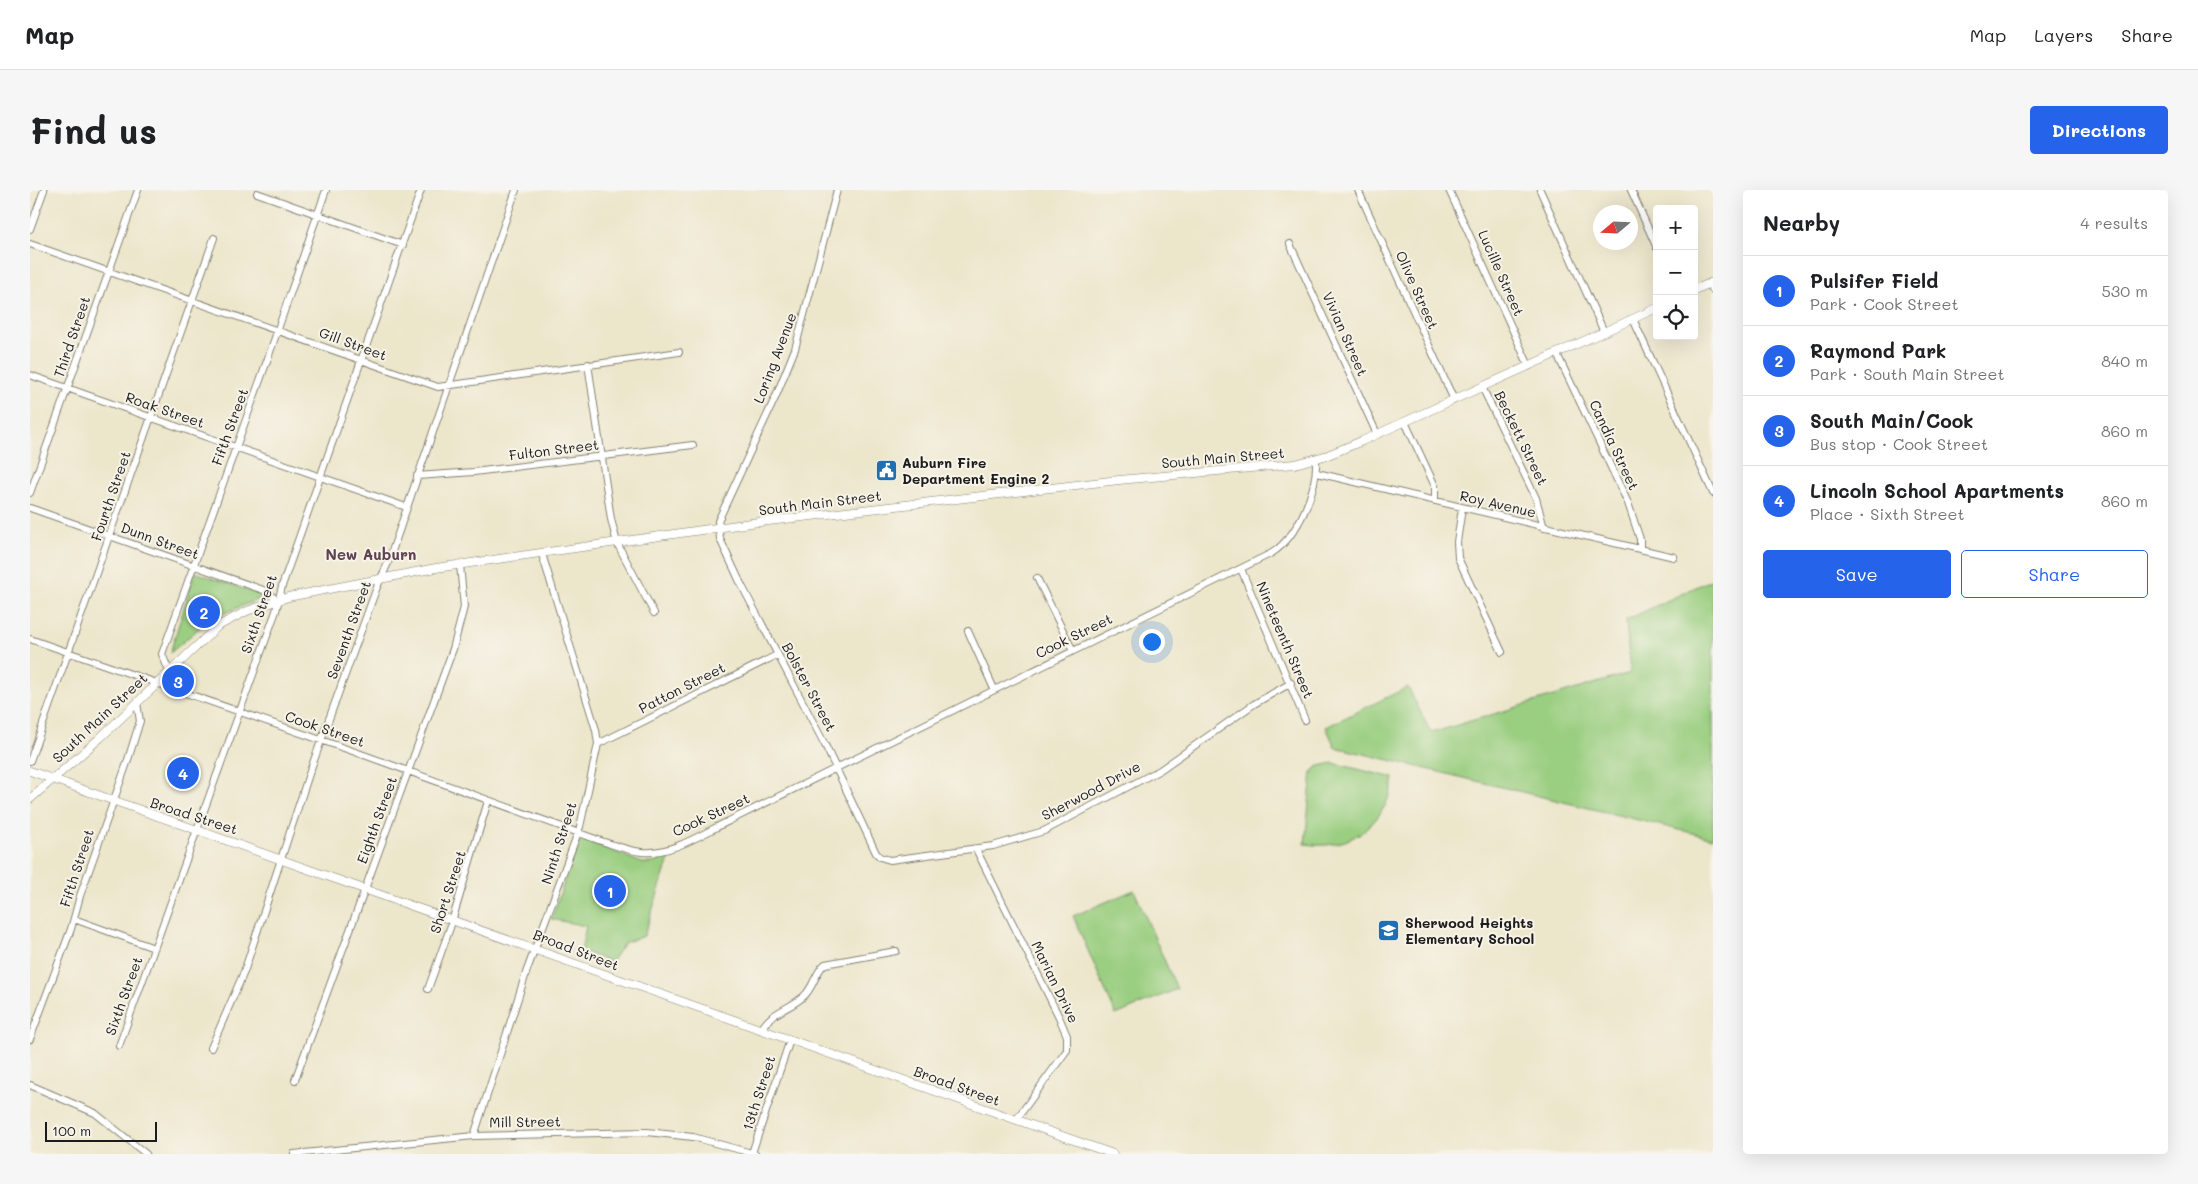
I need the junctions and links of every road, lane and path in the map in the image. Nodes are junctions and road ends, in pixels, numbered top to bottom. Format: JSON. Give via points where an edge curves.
{"nodes":[{"id":1,"x":44,"y":190,"type":"edge"},
{"id":2,"x":138,"y":190,"type":"edge"},
{"id":3,"x":326,"y":190,"type":"edge"},
{"id":4,"x":421,"y":190,"type":"edge"},
{"id":5,"x":516,"y":190,"type":"edge"},
{"id":6,"x":837,"y":190,"type":"edge"},
{"id":7,"x":1358,"y":190,"type":"edge"},
{"id":8,"x":1449,"y":190,"type":"edge"},
{"id":9,"x":1540,"y":190,"type":"edge"},
{"id":10,"x":1631,"y":190,"type":"edge"},
{"id":11,"x":257,"y":193,"type":"dead end"},
{"id":12,"x":317,"y":214,"type":"junction"},
{"id":13,"x":30,"y":229,"type":"edge"},
{"id":14,"x":214,"y":238,"type":"dead end"},
{"id":15,"x":1653,"y":239,"type":"edge"},
{"id":16,"x":30,"y":244,"type":"edge"},
{"id":17,"x":1290,"y":244,"type":"dead end"},
{"id":18,"x":403,"y":245,"type":"junction"},
{"id":19,"x":109,"y":271,"type":"junction"},
{"id":20,"x":1711,"y":282,"type":"edge"},
{"id":21,"x":1698,"y":288,"type":"edge"},
{"id":22,"x":1713,"y":291,"type":"edge"},
{"id":23,"x":192,"y":300,"type":"junction"},
{"id":24,"x":1653,"y":310,"type":"edge"},
{"id":25,"x":1633,"y":319,"type":"junction"},
{"id":26,"x":277,"y":331,"type":"junction"},
{"id":27,"x":1604,"y":332,"type":"junction"},
{"id":28,"x":678,"y":352,"type":"dead end"},
{"id":29,"x":1557,"y":354,"type":"junction"},
{"id":30,"x":362,"y":361,"type":"junction"},
{"id":31,"x":588,"y":364,"type":"junction"},
{"id":32,"x":1529,"y":366,"type":"junction"},
{"id":33,"x":30,"y":375,"type":"edge"},
{"id":34,"x":448,"y":385,"type":"junction"},
{"id":35,"x":68,"y":387,"type":"junction"},
{"id":36,"x":1482,"y":387,"type":"junction"},
{"id":37,"x":1454,"y":400,"type":"junction"},
{"id":38,"x":151,"y":419,"type":"junction"},
{"id":39,"x":1405,"y":422,"type":"junction"},
{"id":40,"x":1377,"y":434,"type":"junction"},
{"id":41,"x":693,"y":445,"type":"dead end"},
{"id":42,"x":236,"y":448,"type":"junction"},
{"id":43,"x":603,"y":456,"type":"junction"},
{"id":44,"x":1316,"y":458,"type":"junction"},
{"id":45,"x":1317,"y":473,"type":"junction"},
{"id":46,"x":417,"y":476,"type":"junction"},
{"id":47,"x":320,"y":479,"type":"junction"},
{"id":48,"x":30,"y":493,"type":"edge"},
{"id":49,"x":1713,"y":493,"type":"edge"},
{"id":50,"x":1435,"y":501,"type":"junction"},
{"id":51,"x":406,"y":507,"type":"junction"},
{"id":52,"x":30,"y":508,"type":"edge"},
{"id":53,"x":1462,"y":508,"type":"junction"},
{"id":54,"x":717,"y":528,"type":"junction"},
{"id":55,"x":1544,"y":528,"type":"junction"},
{"id":56,"x":110,"y":536,"type":"junction"},
{"id":57,"x":618,"y":543,"type":"junction"},
{"id":58,"x":1640,"y":549,"type":"junction"},
{"id":59,"x":542,"y":554,"type":"junction"},
{"id":60,"x":1674,"y":557,"type":"dead end"},
{"id":61,"x":460,"y":565,"type":"junction"},
{"id":62,"x":193,"y":566,"type":"junction"},
{"id":63,"x":1241,"y":570,"type":"junction"},
{"id":64,"x":382,"y":578,"type":"junction"},
{"id":65,"x":1037,"y":578,"type":"dead end"},
{"id":66,"x":278,"y":601,"type":"junction"},
{"id":67,"x":654,"y":613,"type":"dead end"},
{"id":68,"x":968,"y":631,"type":"dead end"},
{"id":69,"x":30,"y":639,"type":"edge"},
{"id":70,"x":1073,"y":650,"type":"junction"},
{"id":71,"x":69,"y":652,"type":"junction"},
{"id":72,"x":1502,"y":652,"type":"dead end"},
{"id":73,"x":778,"y":655,"type":"junction"},
{"id":74,"x":169,"y":671,"type":"junction"},
{"id":75,"x":1290,"y":683,"type":"junction"},
{"id":76,"x":156,"y":684,"type":"junction"},
{"id":77,"x":994,"y":689,"type":"junction"},
{"id":78,"x":137,"y":703,"type":"junction"},
{"id":79,"x":238,"y":712,"type":"junction"},
{"id":80,"x":1305,"y":720,"type":"dead end"},
{"id":81,"x":322,"y":742,"type":"junction"},
{"id":82,"x":598,"y":744,"type":"junction"},
{"id":83,"x":30,"y":761,"type":"edge"},
{"id":84,"x":835,"y":768,"type":"junction"},
{"id":85,"x":30,"y":771,"type":"edge"},
{"id":86,"x":407,"y":772,"type":"junction"},
{"id":87,"x":52,"y":779,"type":"junction"},
{"id":88,"x":30,"y":798,"type":"edge"},
{"id":89,"x":113,"y":801,"type":"junction"},
{"id":90,"x":488,"y":801,"type":"junction"},
{"id":91,"x":197,"y":829,"type":"junction"},
{"id":92,"x":579,"y":833,"type":"junction"},
{"id":93,"x":976,"y":849,"type":"junction"},
{"id":94,"x":880,"y":858,"type":"joint"},
{"id":95,"x":280,"y":859,"type":"junction"},
{"id":96,"x":366,"y":888,"type":"junction"},
{"id":97,"x":74,"y":920,"type":"junction"},
{"id":98,"x":452,"y":920,"type":"junction"},
{"id":99,"x":154,"y":948,"type":"junction"},
{"id":100,"x":535,"y":948,"type":"junction"},
{"id":101,"x":896,"y":951,"type":"dead end"},
{"id":102,"x":428,"y":989,"type":"dead end"},
{"id":103,"x":761,"y":1030,"type":"junction"},
{"id":104,"x":30,"y":1039,"type":"edge"},
{"id":105,"x":790,"y":1040,"type":"junction"},
{"id":106,"x":119,"y":1046,"type":"dead end"},
{"id":107,"x":211,"y":1048,"type":"dead end"},
{"id":108,"x":295,"y":1080,"type":"dead end"},
{"id":109,"x":30,"y":1085,"type":"edge"},
{"id":110,"x":1016,"y":1120,"type":"junction"},
{"id":111,"x":474,"y":1136,"type":"junction"},
{"id":112,"x":146,"y":1154,"type":"edge"},
{"id":113,"x":294,"y":1154,"type":"edge"},
{"id":114,"x":754,"y":1154,"type":"edge"},
{"id":115,"x":1113,"y":1154,"type":"edge"}],
"edges":[{"from":1,"to":13,"type":"street"},
{"from":2,"to":19,"type":"street","name":"Third Street"},
{"from":3,"to":12,"type":"street","name":"Fifth Street"},
{"from":4,"to":18,"type":"street","name":"Sixth Street"},
{"from":5,"to":34,"type":"street","name":"Seventh Street"},
{"from":6,"to":54,"type":"street","name":"Loring Avenue","via":[[795,349]]},
{"from":7,"to":37,"type":"street","name":"Olive Street"},
{"from":8,"to":32,"type":"street","name":"Lucille Street"},
{"from":9,"to":27,"type":"street"},
{"from":10,"to":15,"type":"street"},
{"from":11,"to":12,"type":"street"},
{"from":12,"to":18,"type":"street"},
{"from":12,"to":26,"type":"street","name":"Fifth Street"},
{"from":14,"to":23,"type":"street","name":"Fourth Street"},
{"from":16,"to":19,"type":"street","name":"Gill Street"},
{"from":17,"to":40,"type":"street","name":"Vivian Street"},
{"from":18,"to":30,"type":"street","name":"Sixth Street"},
{"from":19,"to":23,"type":"street","name":"Gill Street"},
{"from":19,"to":35,"type":"street","name":"Third Street"},
{"from":20,"to":21,"type":"street"},
{"from":20,"to":22,"type":"street"},
{"from":23,"to":26,"type":"street","name":"Gill Street"},
{"from":23,"to":38,"type":"street","name":"Fourth Street"},
{"from":24,"to":25,"type":"street","name":"South Main Street"},
{"from":25,"to":27,"type":"street","name":"South Main Street"},
{"from":25,"to":49,"type":"street"},
{"from":26,"to":30,"type":"street","name":"Gill Street"},
{"from":26,"to":42,"type":"street","name":"Fifth Street"},
{"from":27,"to":29,"type":"street","name":"South Main Street"},
{"from":28,"to":31,"type":"street","name":"Gill Street"},
{"from":29,"to":32,"type":"street","name":"South Main Street"},
{"from":29,"to":58,"type":"street","name":"Candia Street","via":[[1624,494],[1637,529]]},
{"from":30,"to":34,"type":"street","name":"Gill Street","via":[[433,386]]},
{"from":30,"to":47,"type":"street","name":"Sixth Street"},
{"from":31,"to":34,"type":"street","name":"Gill Street"},
{"from":31,"to":43,"type":"street"},
{"from":32,"to":36,"type":"street","name":"South Main Street"},
{"from":33,"to":35,"type":"street","name":"Roak Street"},
{"from":34,"to":46,"type":"street","name":"Seventh Street"},
{"from":35,"to":38,"type":"street","name":"Roak Street"},
{"from":35,"to":48,"type":"street","name":"Third Street"},
{"from":36,"to":37,"type":"street","name":"South Main Street"},
{"from":36,"to":55,"type":"street","name":"Beckett Street","via":[[1536,498]]},
{"from":37,"to":39,"type":"street","name":"South Main Street"},
{"from":38,"to":42,"type":"street","name":"Roak Street"},
{"from":38,"to":56,"type":"street","name":"Fourth Street"},
{"from":39,"to":40,"type":"street","name":"South Main Street"},
{"from":39,"to":50,"type":"street","via":[[1435,486]]},
{"from":40,"to":44,"type":"street","name":"South Main Street"},
{"from":41,"to":43,"type":"street","name":"Fulton Street"},
{"from":42,"to":47,"type":"street","name":"Roak Street"},
{"from":42,"to":62,"type":"street","name":"Fifth Street"},
{"from":43,"to":46,"type":"street","name":"Fulton Street"},
{"from":43,"to":57,"type":"street","via":[[611,519]]},
{"from":44,"to":45,"type":"street","name":"Cook Street"},
{"from":44,"to":54,"type":"street","name":"South Main Street","via":[[1260,468],[1120,480]]},
{"from":45,"to":50,"type":"street","name":"Roy Avenue"},
{"from":45,"to":63,"type":"street","name":"Cook Street","via":[[1302,517],[1289,539],[1272,553]]},
{"from":46,"to":51,"type":"street","name":"Seventh Street"},
{"from":47,"to":51,"type":"street","name":"Roak Street"},
{"from":47,"to":66,"type":"street","name":"Sixth Street"},
{"from":50,"to":53,"type":"street","name":"Roy Avenue"},
{"from":51,"to":64,"type":"street","name":"Seventh Street"},
{"from":52,"to":56,"type":"street","name":"Dunn Street"},
{"from":53,"to":55,"type":"street","name":"Roy Avenue"},
{"from":53,"to":72,"type":"street","via":[[1458,558]]},
{"from":54,"to":57,"type":"street","name":"South Main Street"},
{"from":54,"to":73,"type":"street","name":"Bolster Street","via":[[741,584]]},
{"from":55,"to":58,"type":"street","name":"Roy Avenue"},
{"from":56,"to":62,"type":"street","name":"Dunn Street"},
{"from":56,"to":71,"type":"street","name":"Fourth Street"},
{"from":57,"to":59,"type":"street","name":"South Main Street"},
{"from":57,"to":67,"type":"street"},
{"from":58,"to":60,"type":"street","name":"Roy Avenue"},
{"from":59,"to":61,"type":"street","name":"South Main Street"},
{"from":59,"to":82,"type":"street","name":"Ninth Street"},
{"from":61,"to":64,"type":"street","name":"South Main Street"},
{"from":61,"to":86,"type":"street","name":"Eighth Street","via":[[464,600],[462,619]]},
{"from":62,"to":66,"type":"street","name":"Dunn Street","via":[[266,591]]},
{"from":62,"to":74,"type":"street","name":"Fifth Street","via":[[162,654]]},
{"from":63,"to":70,"type":"street","name":"Cook Street"},
{"from":63,"to":75,"type":"street","name":"Nineteenth Street"},
{"from":64,"to":66,"type":"street","name":"South Main Street","via":[[307,592]]},
{"from":64,"to":81,"type":"street","name":"Seventh Street"},
{"from":65,"to":70,"type":"street"},
{"from":66,"to":74,"type":"street","name":"South Main Street","via":[[224,622]]},
{"from":66,"to":79,"type":"street","name":"Sixth Street"},
{"from":68,"to":77,"type":"street"},
{"from":69,"to":71,"type":"street","name":"Cook Street"},
{"from":70,"to":77,"type":"street","name":"Cook Street"},
{"from":71,"to":76,"type":"street","name":"Cook Street"},
{"from":71,"to":83,"type":"street","name":"Fourth Street"},
{"from":73,"to":82,"type":"street","name":"Patton Street"},
{"from":73,"to":84,"type":"street","name":"Bolster Street"},
{"from":74,"to":76,"type":"street","name":"South Main Street"},
{"from":75,"to":80,"type":"street","name":"Nineteenth Street"},
{"from":75,"to":93,"type":"street","name":"Sherwood Drive","via":[[1254,704],[1160,770],[1029,837]]},
{"from":76,"to":78,"type":"street","name":"South Main Street"},
{"from":76,"to":79,"type":"street","name":"Cook Street"},
{"from":77,"to":84,"type":"street","name":"Cook Street"},
{"from":78,"to":87,"type":"street","name":"South Main Street"},
{"from":78,"to":89,"type":"street","name":"Fifth Street","via":[[140,721]]},
{"from":79,"to":81,"type":"street","name":"Cook Street"},
{"from":79,"to":91,"type":"street","name":"Sixth Street"},
{"from":81,"to":86,"type":"street","name":"Cook Street"},
{"from":81,"to":95,"type":"street","name":"Seventh Street"},
{"from":82,"to":92,"type":"street","name":"Ninth Street"},
{"from":84,"to":92,"type":"street","name":"Cook Street","via":[[662,850],[641,852]]},
{"from":84,"to":94,"type":"street","name":"Bolster Street"},
{"from":85,"to":87,"type":"street","name":"Broad Street"},
{"from":86,"to":90,"type":"street","name":"Cook Street"},
{"from":86,"to":96,"type":"street","name":"Eighth Street"},
{"from":87,"to":88,"type":"street","name":"South Main Street"},
{"from":87,"to":89,"type":"street","name":"Broad Street"},
{"from":89,"to":91,"type":"street","name":"Broad Street"},
{"from":89,"to":97,"type":"street","name":"Fifth Street"},
{"from":90,"to":92,"type":"street","name":"Cook Street"},
{"from":90,"to":98,"type":"street","name":"Short Street"},
{"from":91,"to":95,"type":"street","name":"Broad Street"},
{"from":91,"to":99,"type":"street","name":"Sixth Street"},
{"from":92,"to":100,"type":"street","name":"Ninth Street"},
{"from":93,"to":94,"type":"street","name":"Sherwood Drive","via":[[890,860]]},
{"from":93,"to":110,"type":"street","name":"Marian Drive","via":[[1068,1040],[1064,1056]]},
{"from":95,"to":96,"type":"street","name":"Broad Street"},
{"from":95,"to":107,"type":"street","name":"Seventh Street","via":[[244,972]]},
{"from":96,"to":98,"type":"street","name":"Broad Street"},
{"from":96,"to":108,"type":"street","name":"Eighth Street"},
{"from":97,"to":99,"type":"street"},
{"from":97,"to":104,"type":"street","name":"Fifth Street"},
{"from":98,"to":100,"type":"street","name":"Broad Street"},
{"from":98,"to":102,"type":"street","name":"Short Street"},
{"from":99,"to":106,"type":"street","name":"Sixth Street"},
{"from":100,"to":103,"type":"street","name":"Broad Street"},
{"from":100,"to":111,"type":"street","name":"Ninth Street"},
{"from":101,"to":103,"type":"street","via":[[825,964],[808,992],[772,1015]]},
{"from":103,"to":105,"type":"street","name":"Broad Street"},
{"from":105,"to":110,"type":"street","name":"Broad Street"},
{"from":105,"to":114,"type":"street","name":"13th Street"},
{"from":109,"to":112,"type":"street","via":[[95,1113]]},
{"from":110,"to":115,"type":"street","name":"Broad Street"},
{"from":111,"to":113,"type":"street","name":"Mill Street"},
{"from":111,"to":114,"type":"street","name":"Mill Street","via":[[647,1132],[693,1137]]}]}
